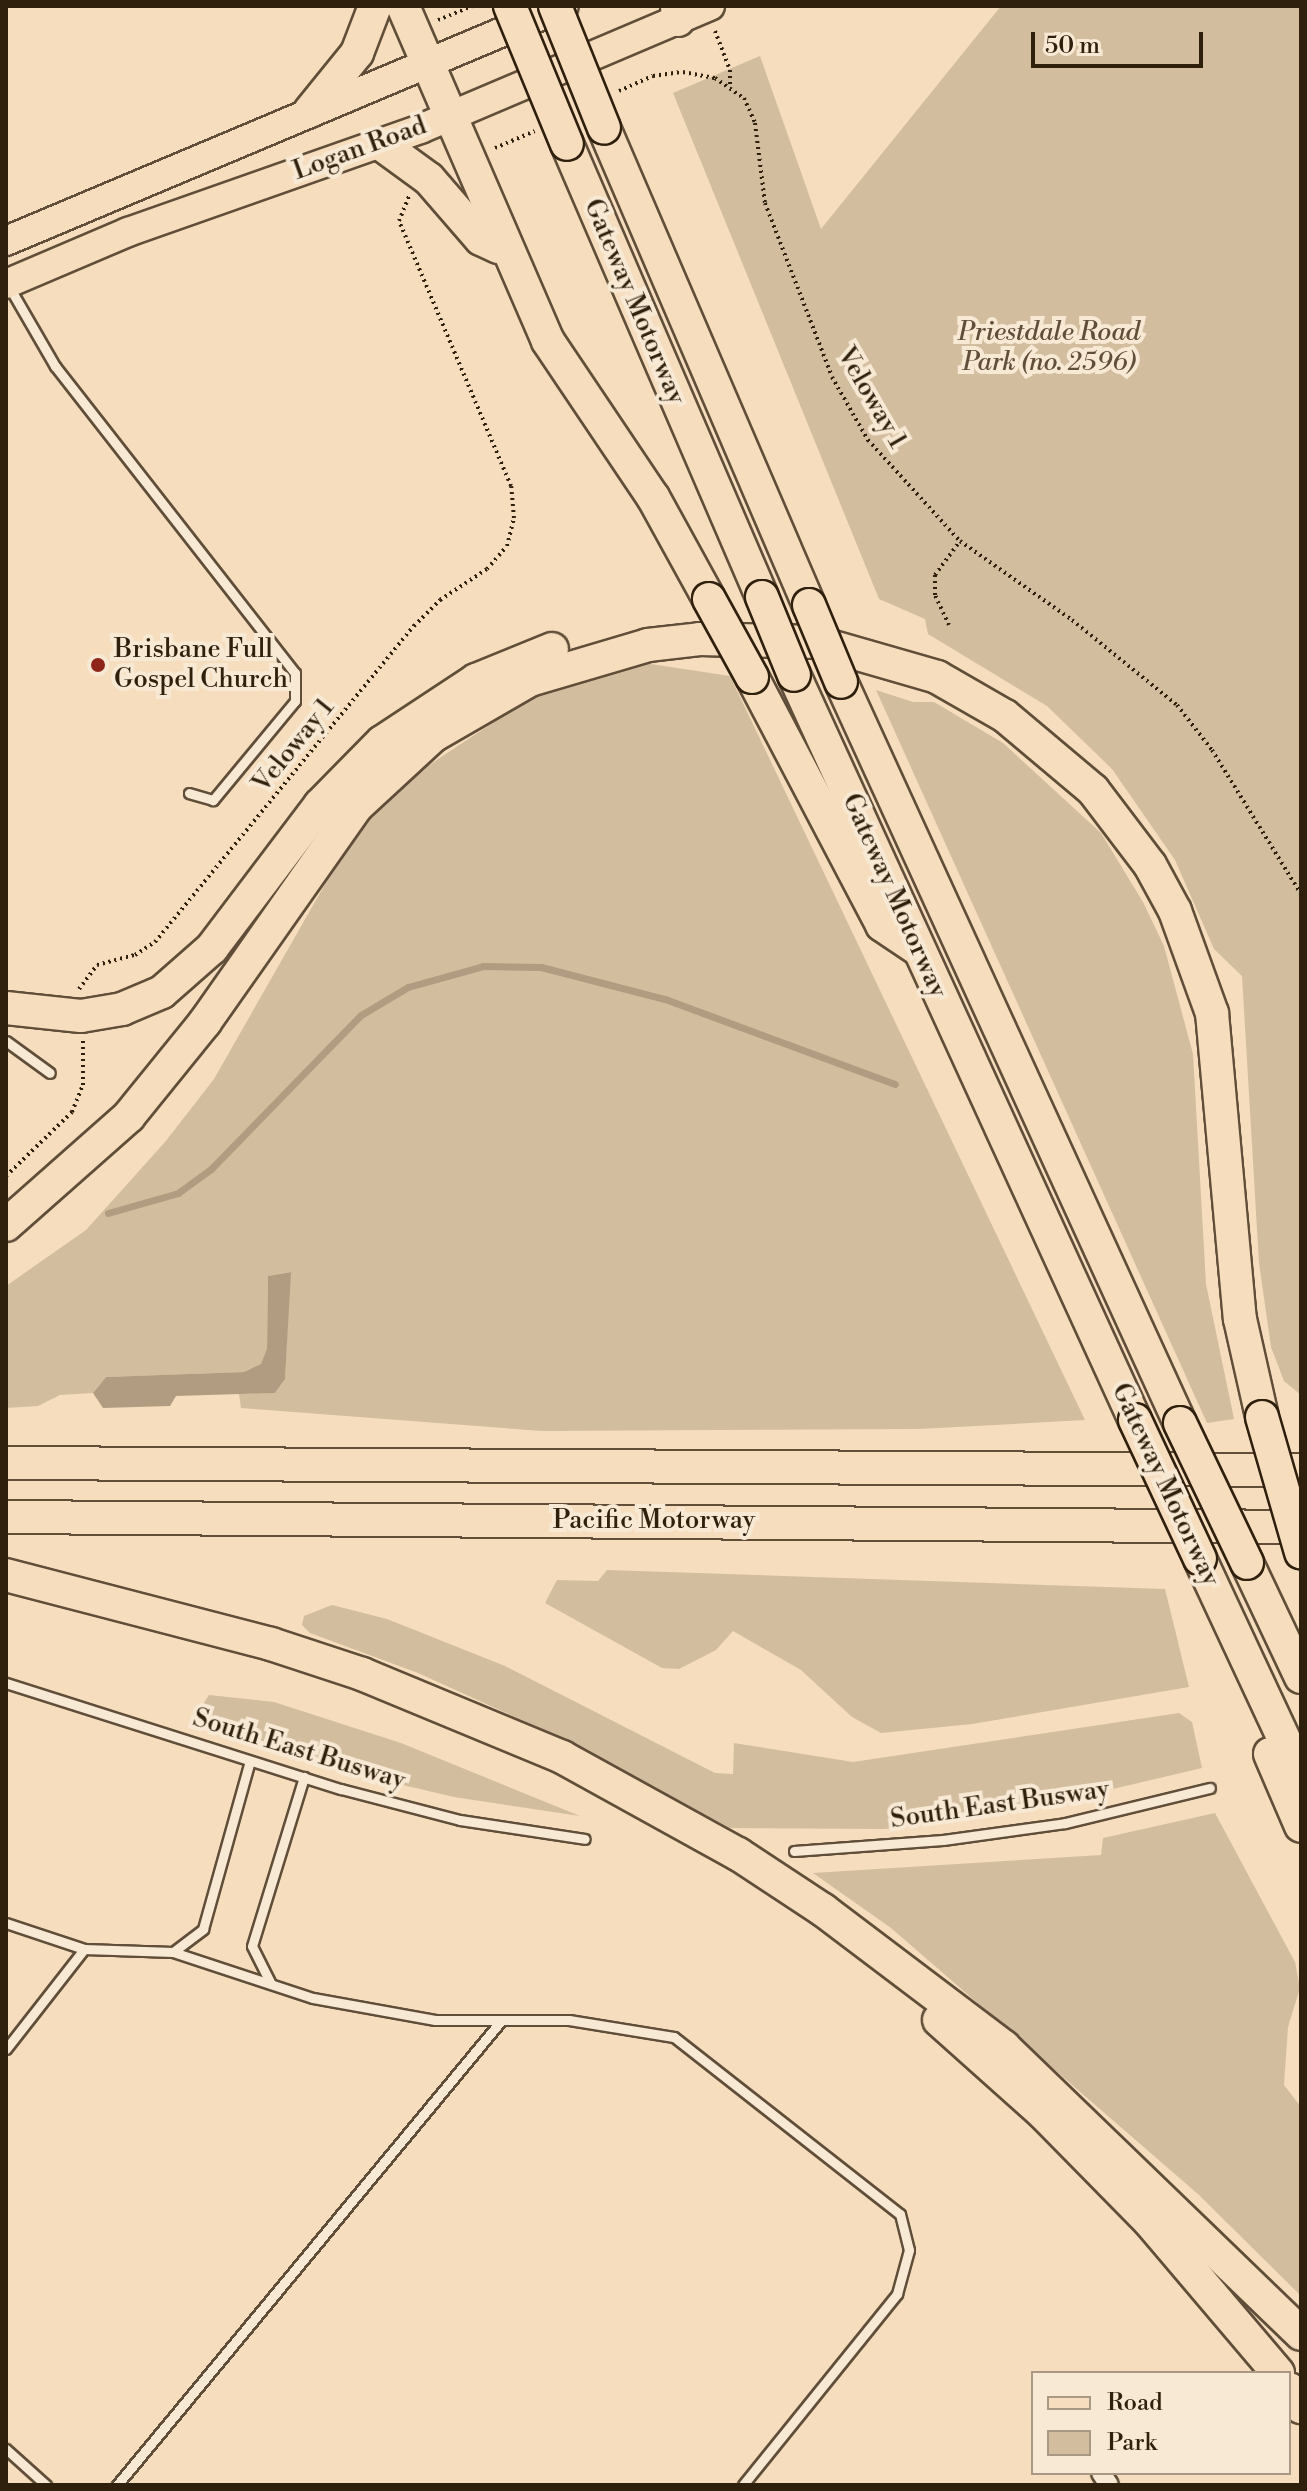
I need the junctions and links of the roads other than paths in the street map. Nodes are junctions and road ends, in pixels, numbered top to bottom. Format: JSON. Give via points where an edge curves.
{"nodes":[{"id":1,"x":375,"y":6,"type":"edge"},
{"id":2,"x":403,"y":6,"type":"edge"},
{"id":3,"x":510,"y":6,"type":"edge"},
{"id":4,"x":555,"y":6,"type":"edge"},
{"id":5,"x":564,"y":6,"type":"edge"},
{"id":6,"x":678,"y":13,"type":"edge"},
{"id":7,"x":713,"y":18,"type":"edge"},
{"id":8,"x":428,"y":63,"type":"junction"},
{"id":9,"x":310,"y":111,"type":"junction"},
{"id":10,"x":450,"y":117,"type":"junction"},
{"id":11,"x":381,"y":144,"type":"junction"},
{"id":12,"x":6,"y":241,"type":"edge"},
{"id":13,"x":505,"y":251,"type":"junction"},
{"id":14,"x":6,"y":284,"type":"edge"},
{"id":15,"x":648,"y":645,"type":"junction"},
{"id":16,"x":189,"y":793,"type":"dead end"},
{"id":17,"x":918,"y":949,"type":"junction"},
{"id":18,"x":6,"y":1008,"type":"edge"},
{"id":19,"x":6,"y":1041,"type":"edge"},
{"id":20,"x":50,"y":1073,"type":"dead end"},
{"id":21,"x":6,"y":1225,"type":"edge"},
{"id":22,"x":6,"y":1463,"type":"edge"},
{"id":23,"x":1301,"y":1470,"type":"edge"},
{"id":24,"x":6,"y":1517,"type":"edge"},
{"id":25,"x":1301,"y":1527,"type":"edge"},
{"id":26,"x":1301,"y":1552,"type":"edge"},
{"id":27,"x":6,"y":1575,"type":"edge"},
{"id":28,"x":1301,"y":1677,"type":"edge"},
{"id":29,"x":6,"y":1683,"type":"edge"},
{"id":30,"x":1267,"y":1703,"type":"junction"},
{"id":31,"x":250,"y":1761,"type":"junction"},
{"id":32,"x":1301,"y":1776,"type":"edge"},
{"id":33,"x":304,"y":1777,"type":"junction"},
{"id":34,"x":1210,"y":1788,"type":"dead end"},
{"id":35,"x":1301,"y":1826,"type":"edge"},
{"id":36,"x":585,"y":1839,"type":"dead end"},
{"id":37,"x":794,"y":1851,"type":"dead end"},
{"id":38,"x":6,"y":1923,"type":"edge"},
{"id":39,"x":84,"y":1949,"type":"junction"},
{"id":40,"x":173,"y":1952,"type":"junction"},
{"id":41,"x":883,"y":1954,"type":"junction"},
{"id":42,"x":271,"y":1984,"type":"junction"},
{"id":43,"x":500,"y":2022,"type":"junction"},
{"id":44,"x":6,"y":2049,"type":"edge"},
{"id":45,"x":1301,"y":2334,"type":"edge"},
{"id":46,"x":1277,"y":2371,"type":"edge"},
{"id":47,"x":6,"y":2449,"type":"edge"},
{"id":48,"x":46,"y":2485,"type":"edge"},
{"id":49,"x":117,"y":2485,"type":"edge"},
{"id":50,"x":743,"y":2485,"type":"edge"}],
"edges":[{"from":1,"to":9,"type":"highway","via":[[357,53]]},
{"from":2,"to":8,"type":"highway"},
{"from":3,"to":17,"type":"highway","name":"Gateway Motorway","bridge":true,"via":[[553,136]]},
{"from":4,"to":28,"type":"highway","name":"Gateway Motorway","bridge":true,"via":[[841,682]]},
{"from":5,"to":8,"type":"main road","name":"Logan Road"},
{"from":6,"to":7,"type":"main road","name":"Logan Road"},
{"from":6,"to":10,"type":"main road","name":"Logan Road"},
{"from":8,"to":9,"type":"main road","name":"Logan Road"},
{"from":8,"to":10,"type":"highway"},
{"from":9,"to":12,"type":"main road","name":"Logan Road"},
{"from":10,"to":11,"type":"main road","name":"Logan Road"},
{"from":10,"to":13,"type":"highway"},
{"from":11,"to":13,"type":"highway","via":[[443,192],[481,239]]},
{"from":11,"to":14,"type":"main road","name":"Logan Road","via":[[128,232]]},
{"from":13,"to":17,"type":"highway","bridge":true,"via":[[570,380],[653,497],[882,925]]},
{"from":14,"to":16,"type":"lane","via":[[55,366],[295,673],[295,701],[213,800]]},
{"from":15,"to":18,"type":"highway","via":[[601,635],[577,641],[505,667],[412,719],[339,784],[212,948],[162,992],[122,1009],[81,1016]]},
{"from":15,"to":21,"type":"highway","via":[[530,680],[408,754],[319,853],[205,1022],[139,1105],[87,1159]]},
{"from":15,"to":26,"type":"highway","bridge":true,"via":[[787,640],[899,662],[969,694],[1035,738],[1122,824],[1175,911],[1212,1013],[1240,1319]]},
{"from":17,"to":30,"type":"highway","name":"Gateway Motorway","bridge":true},
{"from":19,"to":20,"type":"lane"},
{"from":22,"to":23,"type":"highway","name":"Pacific Motorway"},
{"from":24,"to":25,"type":"highway","name":"Pacific Motorway"},
{"from":27,"to":41,"type":"highway","via":[[271,1644],[448,1707],[562,1757],[699,1832]]},
{"from":29,"to":31,"type":"lane","name":"South East Busway"},
{"from":30,"to":32,"type":"highway","name":"Gateway Motorway"},
{"from":30,"to":35,"type":"highway","via":[[1267,1748]]},
{"from":31,"to":33,"type":"lane","name":"South East Busway"},
{"from":31,"to":40,"type":"lane","via":[[203,1929]]},
{"from":33,"to":36,"type":"lane","name":"South East Busway","via":[[460,1820]]},
{"from":33,"to":42,"type":"lane","via":[[260,1906],[252,1946]]},
{"from":34,"to":37,"type":"lane","name":"South East Busway","via":[[1034,1827]]},
{"from":38,"to":39,"type":"lane"},
{"from":39,"to":40,"type":"lane"},
{"from":39,"to":44,"type":"lane"},
{"from":40,"to":42,"type":"lane"},
{"from":41,"to":45,"type":"highway","via":[[1068,2103]]},
{"from":41,"to":46,"type":"highway","via":[[930,2012],[1044,2114],[1150,2222],[1248,2330]]},
{"from":42,"to":43,"type":"lane","via":[[313,1998],[435,2020]]},
{"from":43,"to":49,"type":"lane"},
{"from":43,"to":50,"type":"lane","via":[[569,2020],[674,2037],[900,2214],[909,2250],[897,2294]]},
{"from":47,"to":48,"type":"lane"}]}
